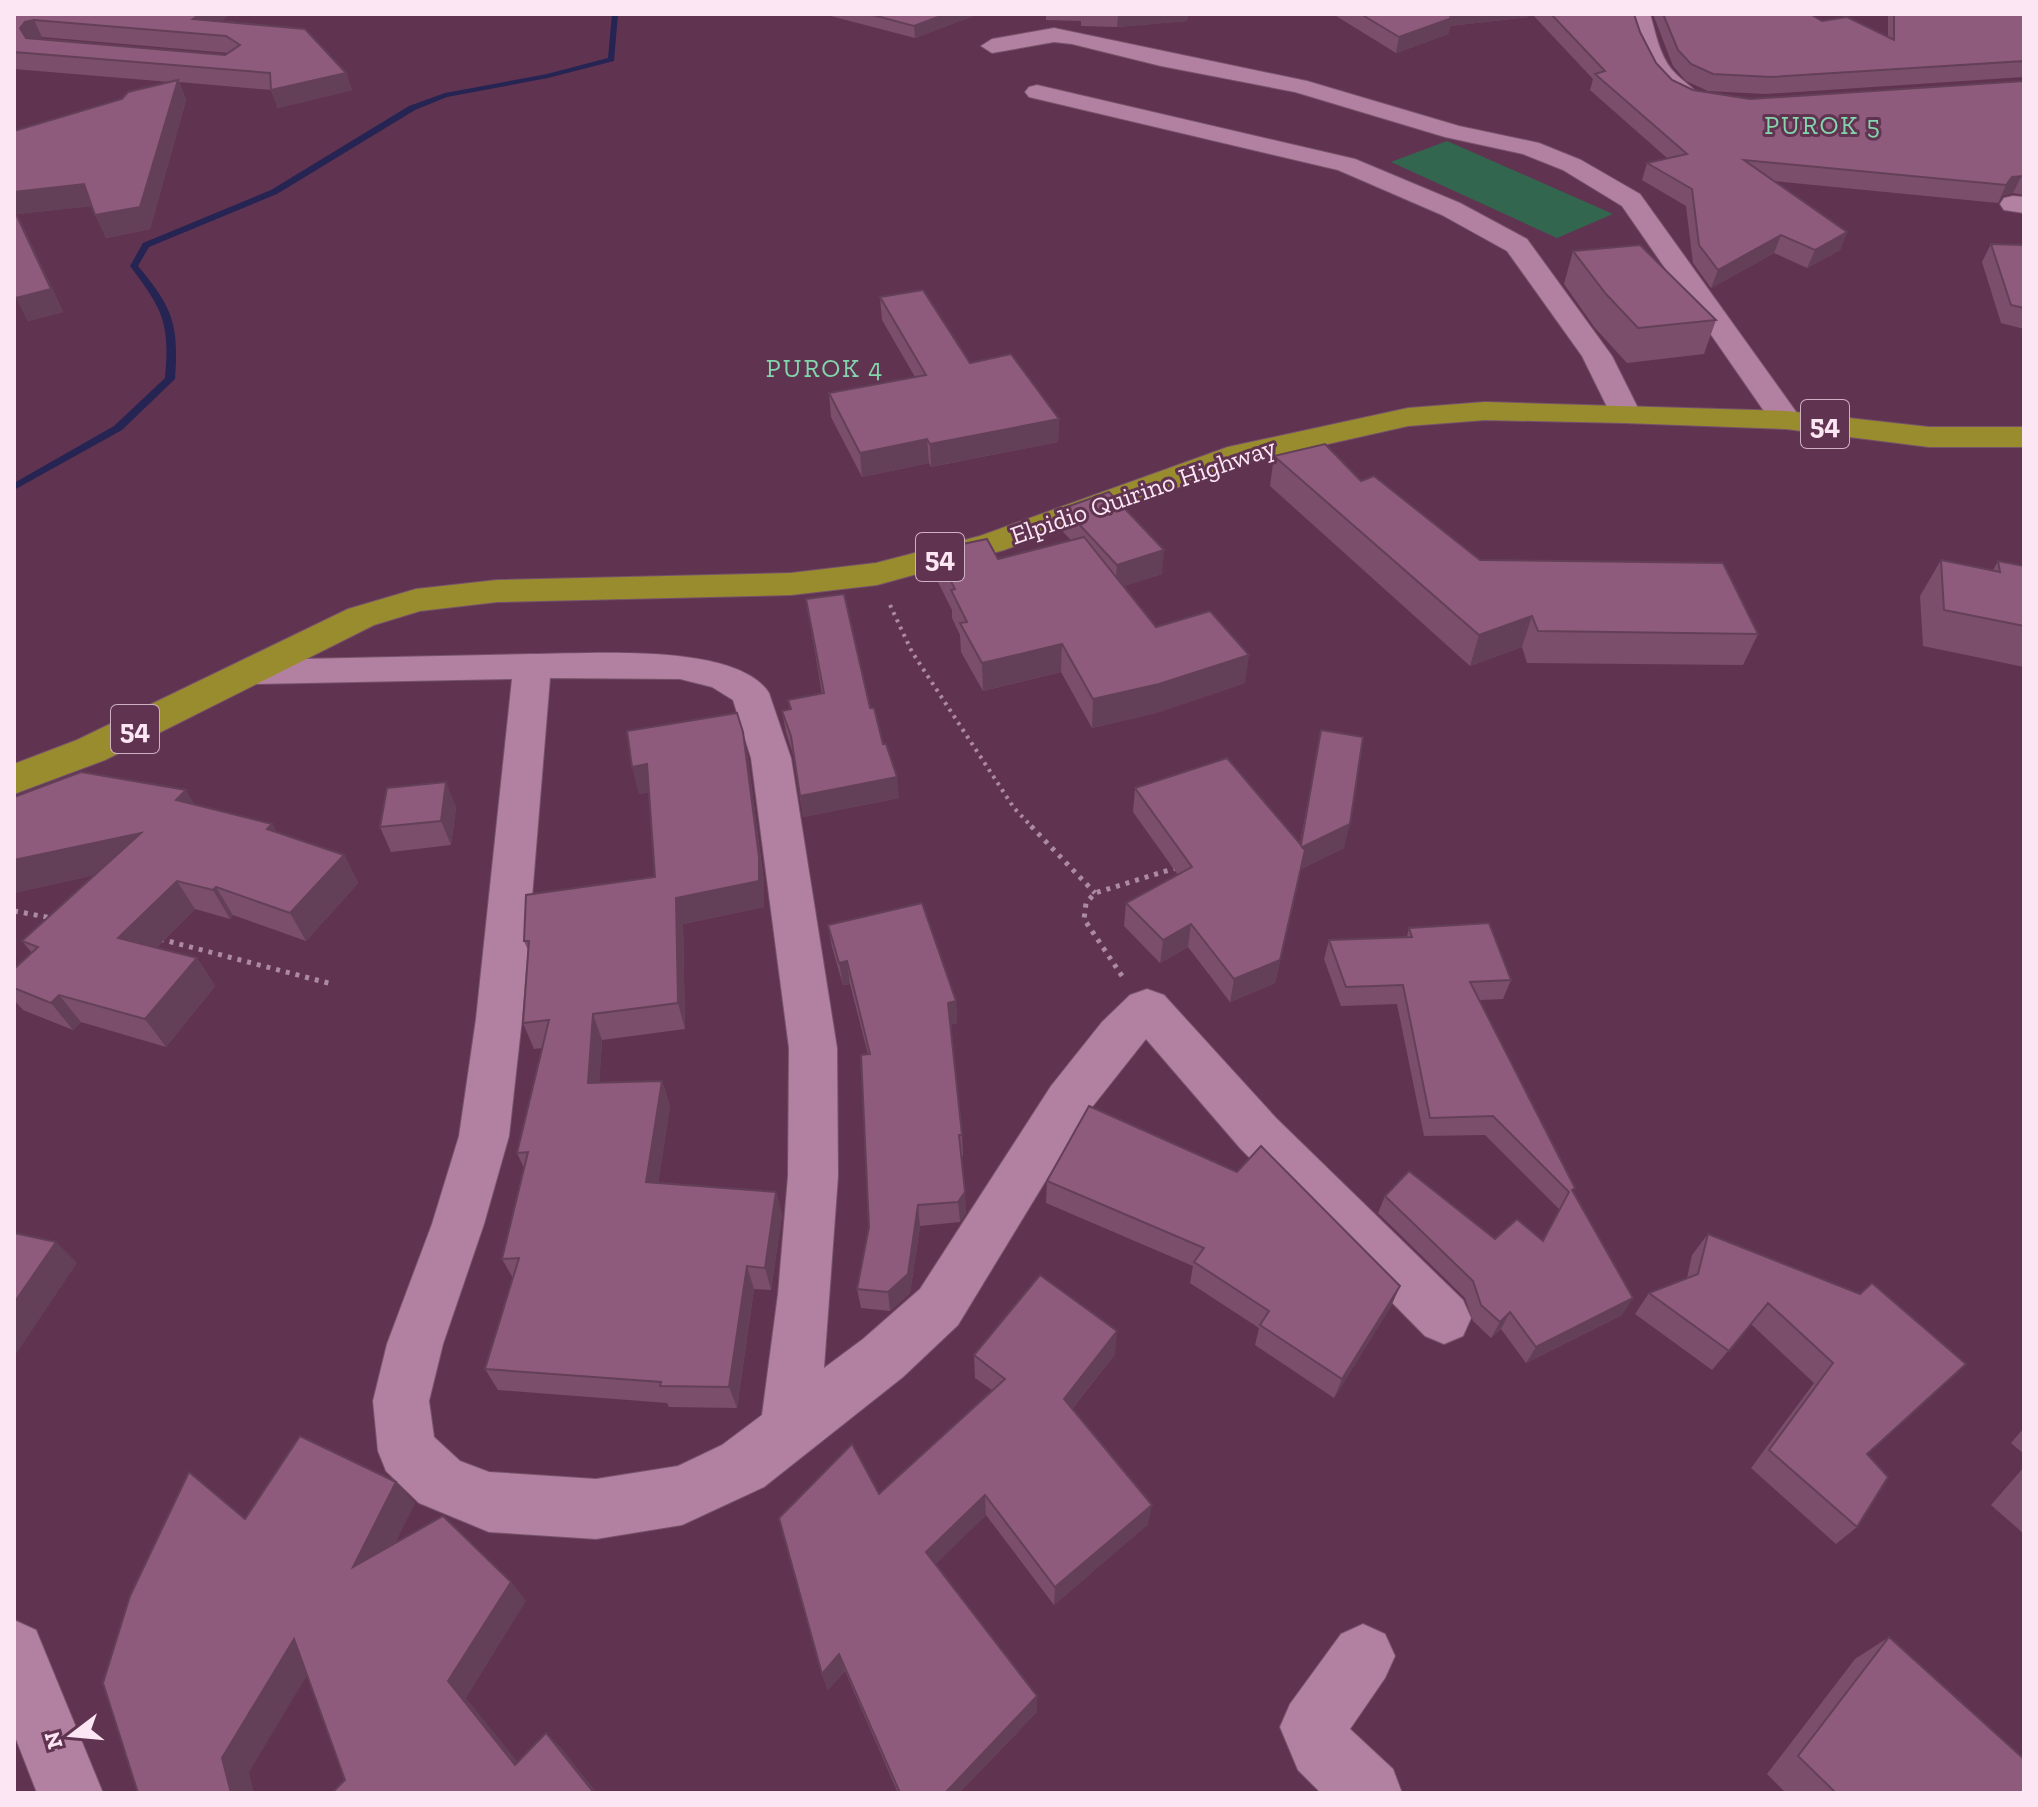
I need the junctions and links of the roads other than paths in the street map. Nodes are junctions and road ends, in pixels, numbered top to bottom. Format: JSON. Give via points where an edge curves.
{"nodes":[{"id":1,"x":1639,"y":14,"type":"edge"},
{"id":2,"x":992,"y":46,"type":"dead end"},
{"id":3,"x":1037,"y":92,"type":"dead end"},
{"id":4,"x":1713,"y":102,"type":"edge"},
{"id":5,"x":1625,"y":414,"type":"junction"},
{"id":6,"x":1786,"y":420,"type":"junction"},
{"id":7,"x":2024,"y":437,"type":"edge"},
{"id":8,"x":532,"y":666,"type":"junction"},
{"id":9,"x":253,"y":672,"type":"junction"},
{"id":10,"x":14,"y":780,"type":"edge"},
{"id":11,"x":1444,"y":1318,"type":"dead end"},
{"id":12,"x":789,"y":1430,"type":"junction"},
{"id":13,"x":14,"y":1652,"type":"edge"},
{"id":14,"x":1363,"y":1656,"type":"dead end"},
{"id":15,"x":70,"y":1793,"type":"edge"},
{"id":16,"x":1369,"y":1793,"type":"edge"}],
"edges":[{"from":1,"to":4,"type":"street","via":[[1653,62],[1664,78],[1686,94]]},
{"from":2,"to":6,"type":"street","via":[[1072,37],[1299,86],[1454,132],[1530,148],[1572,165],[1631,200]]},
{"from":3,"to":5,"type":"street","via":[[1346,164],[1517,245],[1597,356]]},
{"from":5,"to":6,"type":"highway","name":"Elpidio Quirino Highway","number":"54"},
{"from":5,"to":9,"type":"highway","name":"Elpidio Quirino Highway","number":"54","via":[[1485,411],[1408,417],[1289,441],[992,543],[877,574],[791,584],[497,591],[416,600],[361,617]]},
{"from":6,"to":7,"type":"highway","name":"Elpidio Quirino Highway","number":"54","via":[[1929,437]]},
{"from":8,"to":9,"type":"street"},
{"from":8,"to":12,"type":"street","via":[[680,667],[724,677],[750,693],[771,758],[813,1048],[813,1176]]},
{"from":8,"to":12,"type":"street","via":[[484,1136],[401,1401],[407,1451],[440,1482],[489,1502],[596,1509],[682,1495],[743,1466]]},
{"from":9,"to":10,"type":"highway","name":"Elpidio Quirino Highway","number":"54","via":[[91,750]]},
{"from":11,"to":12,"type":"street","via":[[1258,1133],[1147,1008],[1068,1101],[939,1307]]},
{"from":13,"to":15,"type":"street"},
{"from":14,"to":16,"type":"street","via":[[1313,1727],[1321,1747]]}]}
